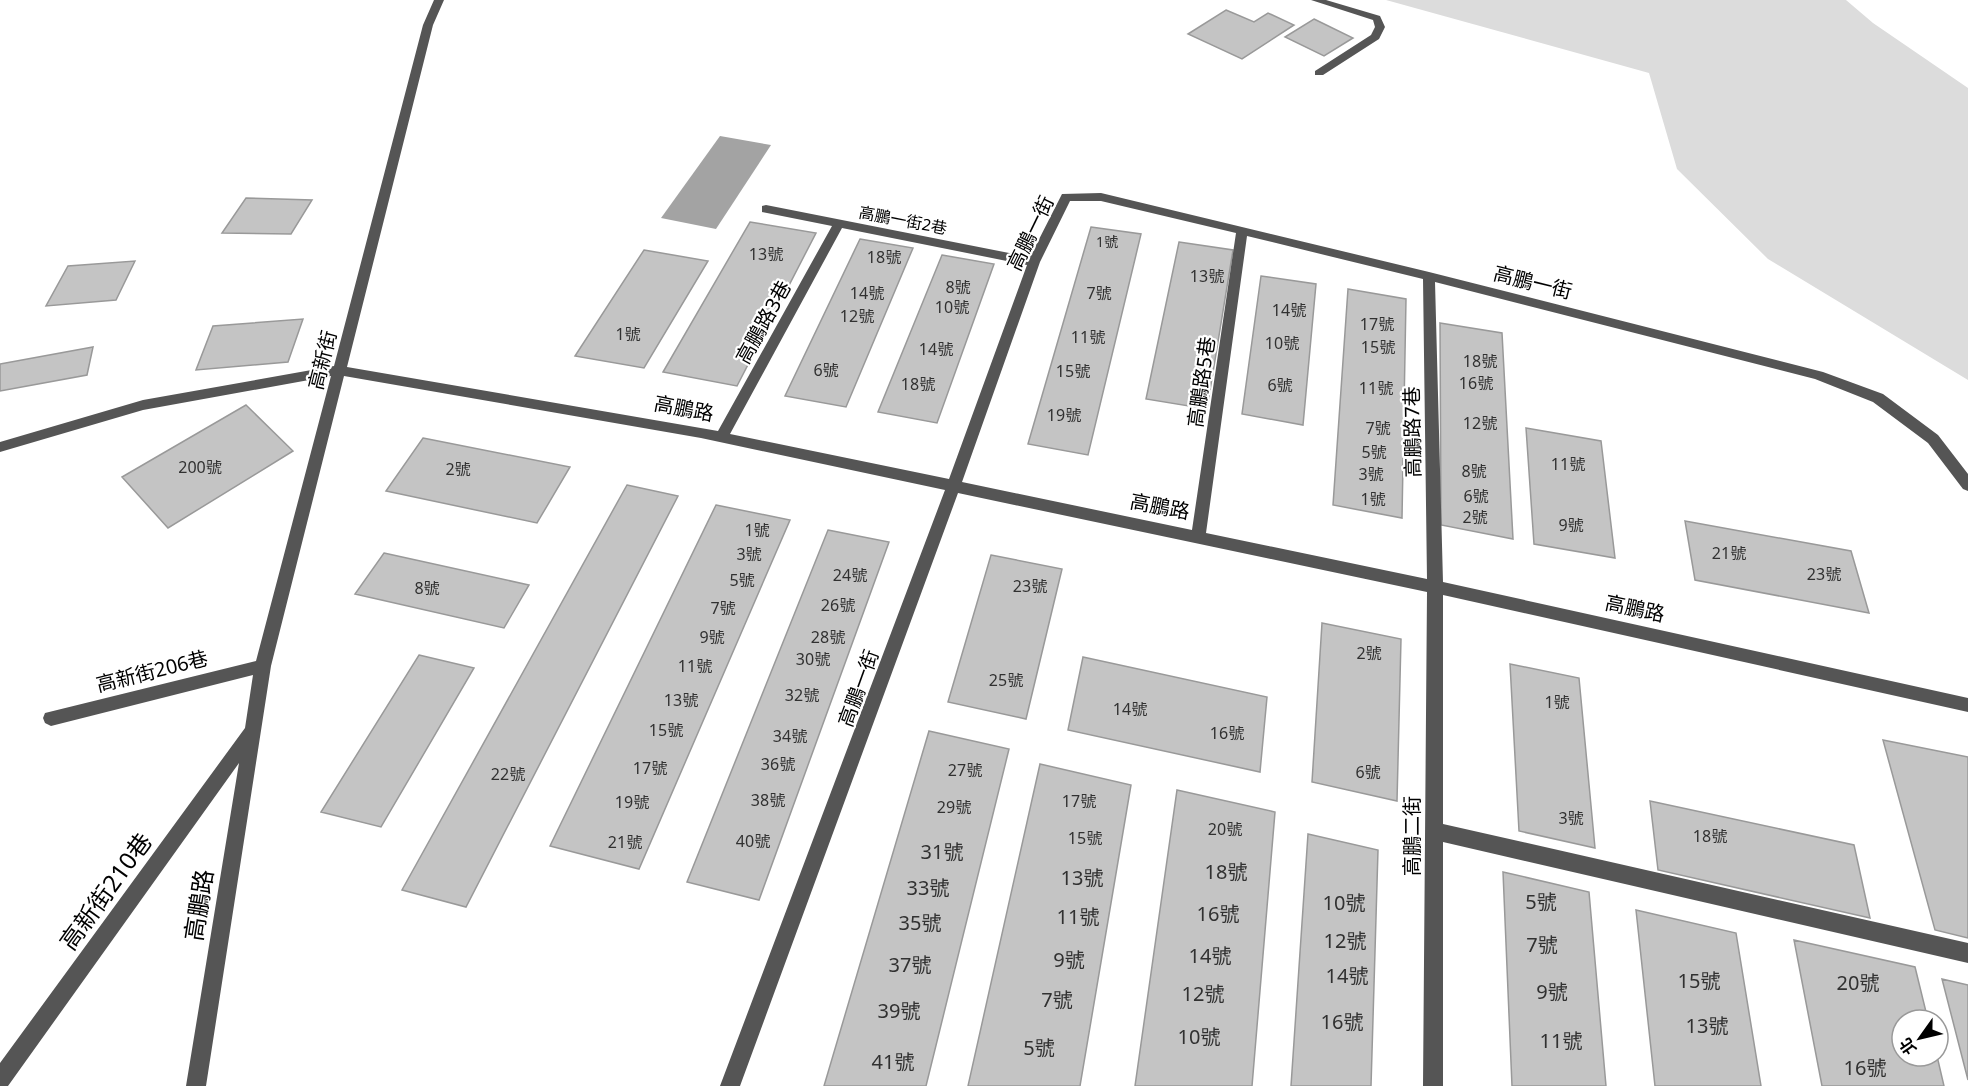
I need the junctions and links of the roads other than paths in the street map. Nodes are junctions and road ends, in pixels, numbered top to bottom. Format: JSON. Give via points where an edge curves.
{"nodes":[{"id":1,"x":439,"y":0,"type":"edge"},
{"id":2,"x":1316,"y":0,"type":"edge"},
{"id":3,"x":1318,"y":73,"type":"dead end"},
{"id":4,"x":766,"y":209,"type":"dead end"},
{"id":5,"x":838,"y":225,"type":"junction"},
{"id":6,"x":1242,"y":232,"type":"junction"},
{"id":7,"x":1034,"y":262,"type":"junction"},
{"id":8,"x":1429,"y":276,"type":"junction"},
{"id":9,"x":339,"y":369,"type":"junction"},
{"id":10,"x":721,"y":438,"type":"junction"},
{"id":11,"x":0,"y":447,"type":"edge"},
{"id":12,"x":1968,"y":485,"type":"edge"},
{"id":13,"x":953,"y":487,"type":"junction"},
{"id":14,"x":1198,"y":537,"type":"junction"},
{"id":15,"x":1435,"y":587,"type":"junction"},
{"id":16,"x":263,"y":666,"type":"junction"},
{"id":17,"x":1968,"y":705,"type":"edge"},
{"id":18,"x":51,"y":718,"type":"dead end"},
{"id":19,"x":252,"y":731,"type":"junction"},
{"id":20,"x":1434,"y":831,"type":"junction"},
{"id":21,"x":1968,"y":953,"type":"edge"},
{"id":22,"x":0,"y":1080,"type":"edge"},
{"id":23,"x":196,"y":1086,"type":"edge"},
{"id":24,"x":730,"y":1086,"type":"edge"},
{"id":25,"x":1432,"y":1086,"type":"edge"}],
"edges":[{"from":1,"to":9,"type":"street","name":"高新街","via":[[428,25]]},
{"from":2,"to":3,"type":"street","via":[[1364,12],[1377,18],[1380,27],[1375,37]]},
{"from":4,"to":5,"type":"street","name":"高鵬一街2巷"},
{"from":5,"to":7,"type":"street","name":"高鵬一街2巷"},
{"from":5,"to":10,"type":"street","name":"高鵬路3巷"},
{"from":6,"to":7,"type":"street","name":"高鵬一街","via":[[1101,197],[1066,197]]},
{"from":6,"to":8,"type":"street","name":"高鵬一街"},
{"from":6,"to":14,"type":"street","name":"高鵬路5巷"},
{"from":7,"to":13,"type":"street","name":"高鵬一街"},
{"from":8,"to":12,"type":"street","name":"高鵬一街","via":[[1818,375],[1878,398],[1933,439]]},
{"from":8,"to":15,"type":"street","name":"高鵬路7巷"},
{"from":9,"to":10,"type":"street","name":"高鵬路"},
{"from":9,"to":11,"type":"street","via":[[143,405]]},
{"from":9,"to":16,"type":"street","name":"高新街"},
{"from":10,"to":13,"type":"street","name":"高鵬路"},
{"from":13,"to":14,"type":"street","name":"高鵬路"},
{"from":13,"to":24,"type":"street","name":"高鵬一街"},
{"from":14,"to":15,"type":"street","name":"高鵬路"},
{"from":15,"to":17,"type":"street","name":"高鵬路"},
{"from":15,"to":20,"type":"street","name":"高鵬二街"},
{"from":16,"to":18,"type":"street","name":"高新街206巷"},
{"from":16,"to":19,"type":"street","name":"高新街"},
{"from":19,"to":22,"type":"street","name":"高新街210巷"},
{"from":19,"to":23,"type":"street","name":"高鵬路"},
{"from":20,"to":21,"type":"street"},
{"from":20,"to":25,"type":"street","name":"高鵬二街"}]}
